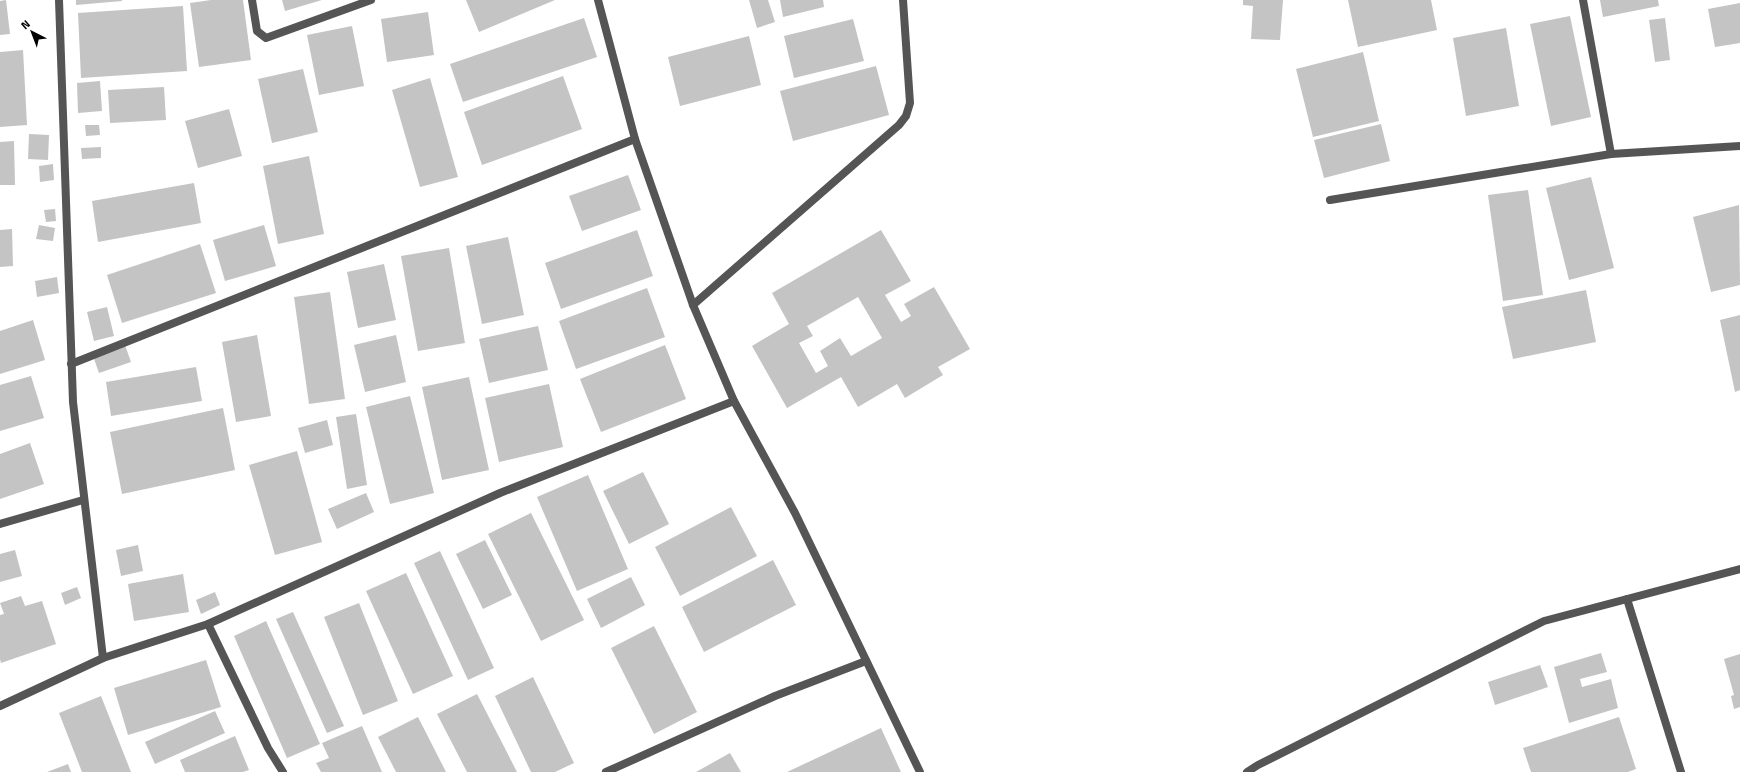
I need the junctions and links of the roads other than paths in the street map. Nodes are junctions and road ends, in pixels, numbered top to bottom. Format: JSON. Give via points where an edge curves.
{"nodes":[{"id":1,"x":59,"y":0,"type":"edge"},
{"id":2,"x":252,"y":0,"type":"edge"},
{"id":3,"x":371,"y":0,"type":"edge"},
{"id":4,"x":598,"y":0,"type":"edge"},
{"id":5,"x":903,"y":0,"type":"edge"},
{"id":6,"x":1583,"y":0,"type":"edge"},
{"id":7,"x":635,"y":139,"type":"junction"},
{"id":8,"x":1740,"y":146,"type":"edge"},
{"id":9,"x":1611,"y":154,"type":"junction"},
{"id":10,"x":1330,"y":200,"type":"dead end"},
{"id":11,"x":693,"y":305,"type":"junction"},
{"id":12,"x":70,"y":364,"type":"junction"},
{"id":13,"x":734,"y":401,"type":"junction"},
{"id":14,"x":83,"y":500,"type":"junction"},
{"id":15,"x":0,"y":524,"type":"edge"},
{"id":16,"x":1740,"y":569,"type":"edge"},
{"id":17,"x":1627,"y":599,"type":"junction"},
{"id":18,"x":208,"y":624,"type":"junction"},
{"id":19,"x":103,"y":658,"type":"junction"},
{"id":20,"x":866,"y":661,"type":"junction"},
{"id":21,"x":0,"y":706,"type":"edge"},
{"id":22,"x":283,"y":772,"type":"edge"},
{"id":23,"x":606,"y":772,"type":"edge"},
{"id":24,"x":920,"y":772,"type":"edge"},
{"id":25,"x":1247,"y":772,"type":"edge"},
{"id":26,"x":1681,"y":772,"type":"edge"}],
"edges":[{"from":1,"to":12,"type":"street"},
{"from":2,"to":3,"type":"street","via":[[257,31],[266,38]]},
{"from":4,"to":7,"type":"street"},
{"from":5,"to":11,"type":"street","via":[[910,103],[906,116],[899,125]]},
{"from":6,"to":9,"type":"street"},
{"from":7,"to":11,"type":"street"},
{"from":7,"to":12,"type":"street"},
{"from":8,"to":9,"type":"street"},
{"from":9,"to":10,"type":"street"},
{"from":11,"to":13,"type":"street"},
{"from":12,"to":14,"type":"street"},
{"from":13,"to":18,"type":"street","via":[[500,493]]},
{"from":13,"to":20,"type":"street","via":[[795,513]]},
{"from":14,"to":15,"type":"street"},
{"from":14,"to":19,"type":"street"},
{"from":16,"to":17,"type":"street"},
{"from":17,"to":25,"type":"street","via":[[1544,621]]},
{"from":17,"to":26,"type":"street"},
{"from":18,"to":19,"type":"street"},
{"from":18,"to":22,"type":"street","via":[[268,748]]},
{"from":19,"to":21,"type":"street"},
{"from":20,"to":23,"type":"street","via":[[775,696]]},
{"from":20,"to":24,"type":"street"}]}
